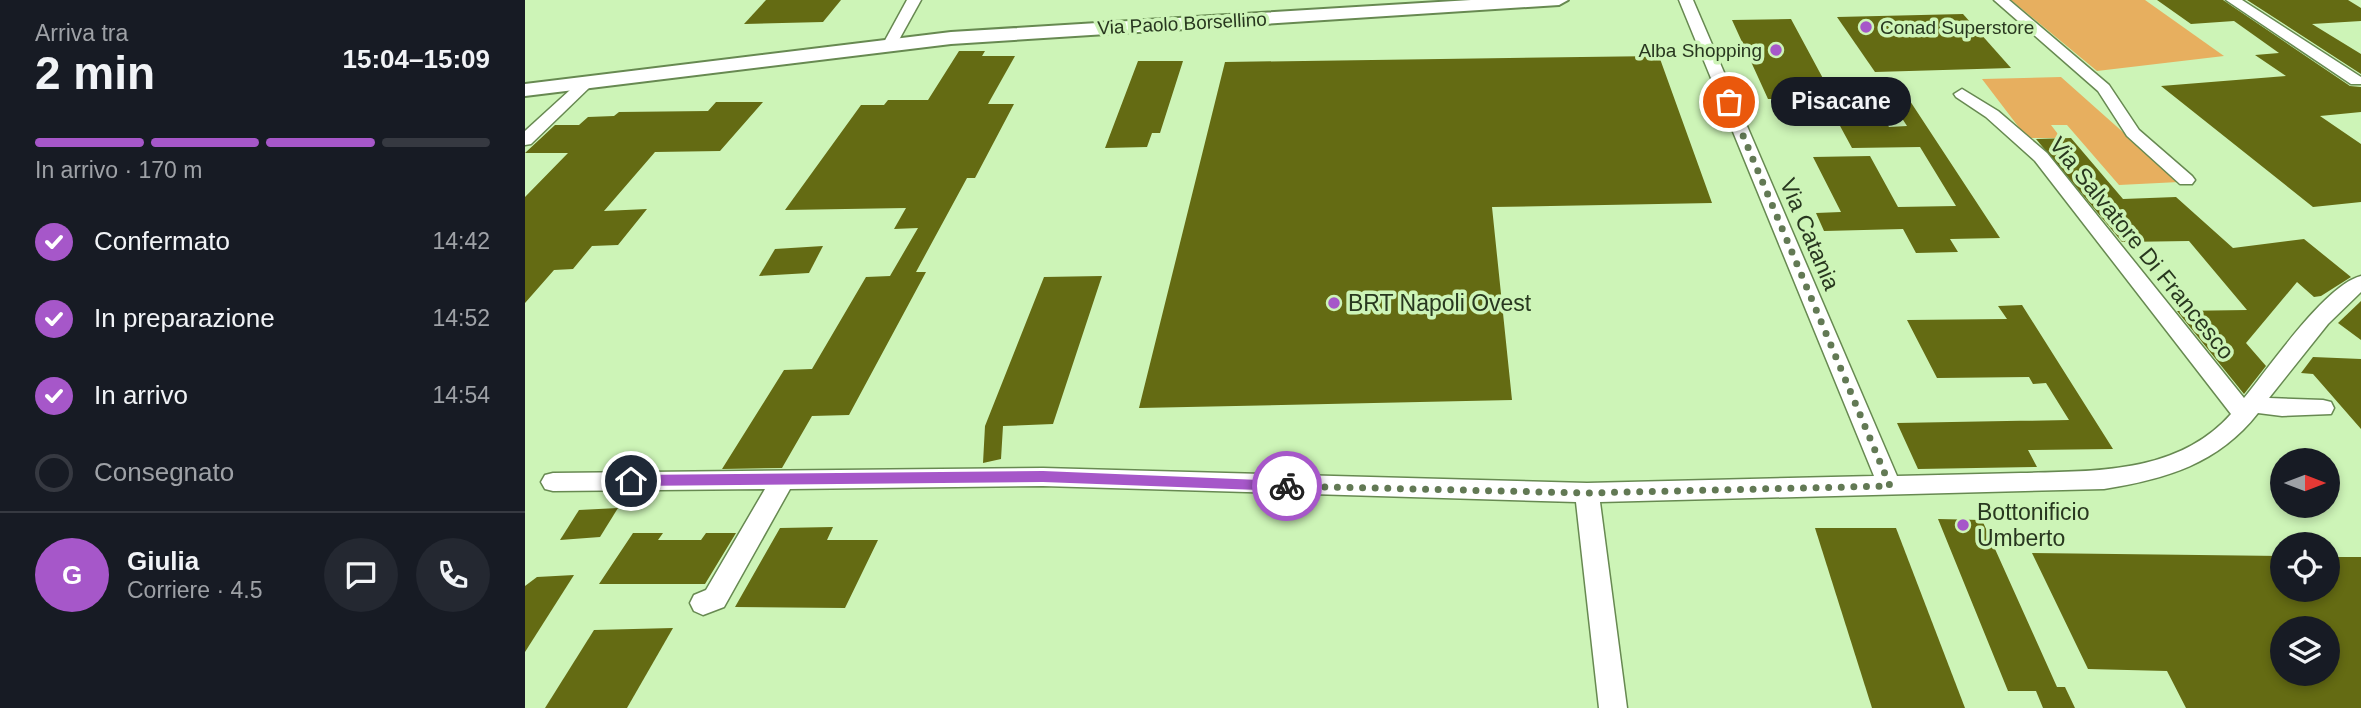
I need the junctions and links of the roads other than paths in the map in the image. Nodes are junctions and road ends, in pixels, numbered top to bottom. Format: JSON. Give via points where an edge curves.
{"nodes":[{"id":1,"x":914,"y":0,"type":"edge"},
{"id":2,"x":1559,"y":0,"type":"edge"},
{"id":3,"x":1686,"y":0,"type":"edge"},
{"id":4,"x":2001,"y":0,"type":"edge"},
{"id":5,"x":2233,"y":0,"type":"edge"},
{"id":6,"x":890,"y":44,"type":"junction"},
{"id":7,"x":2356,"y":80,"type":"dead end"},
{"id":8,"x":586,"y":83,"type":"junction"},
{"id":9,"x":525,"y":90,"type":"edge"},
{"id":10,"x":1962,"y":94,"type":"dead end"},
{"id":11,"x":525,"y":140,"type":"edge"},
{"id":12,"x":2186,"y":180,"type":"dead end"},
{"id":13,"x":2361,"y":282,"type":"edge"},
{"id":14,"x":2323,"y":408,"type":"dead end"},
{"id":15,"x":2248,"y":409,"type":"junction"},
{"id":16,"x":784,"y":478,"type":"junction"},
{"id":17,"x":553,"y":482,"type":"dead end"},
{"id":18,"x":1890,"y":486,"type":"junction"},
{"id":19,"x":1587,"y":493,"type":"junction"},
{"id":20,"x":703,"y":603,"type":"dead end"},
{"id":21,"x":1613,"y":708,"type":"edge"}],
"edges":[{"from":1,"to":6,"type":"street"},
{"from":2,"to":6,"type":"main road","name":"Via Paolo Borsellino"},
{"from":3,"to":18,"type":"street","name":"Via Catania"},
{"from":4,"to":12,"type":"street","via":[[2104,88],[2133,133]]},
{"from":5,"to":7,"type":"street"},
{"from":6,"to":8,"type":"main road","name":"Via Paolo Borsellino"},
{"from":8,"to":9,"type":"main road","name":"Via Paolo Borsellino"},
{"from":8,"to":11,"type":"street"},
{"from":10,"to":15,"type":"street","name":"Via Salvatore Di Francesco","via":[[2041,157]]},
{"from":13,"to":15,"type":"street","via":[[2319,319]]},
{"from":14,"to":15,"type":"street"},
{"from":15,"to":18,"type":"street","via":[[2218,440],[2194,455],[2135,475],[2071,483]]},
{"from":16,"to":17,"type":"street"},
{"from":16,"to":19,"type":"street","via":[[1055,477]]},
{"from":16,"to":20,"type":"street","via":[[721,590],[715,599]]},
{"from":18,"to":19,"type":"street"},
{"from":19,"to":21,"type":"street"}]}
